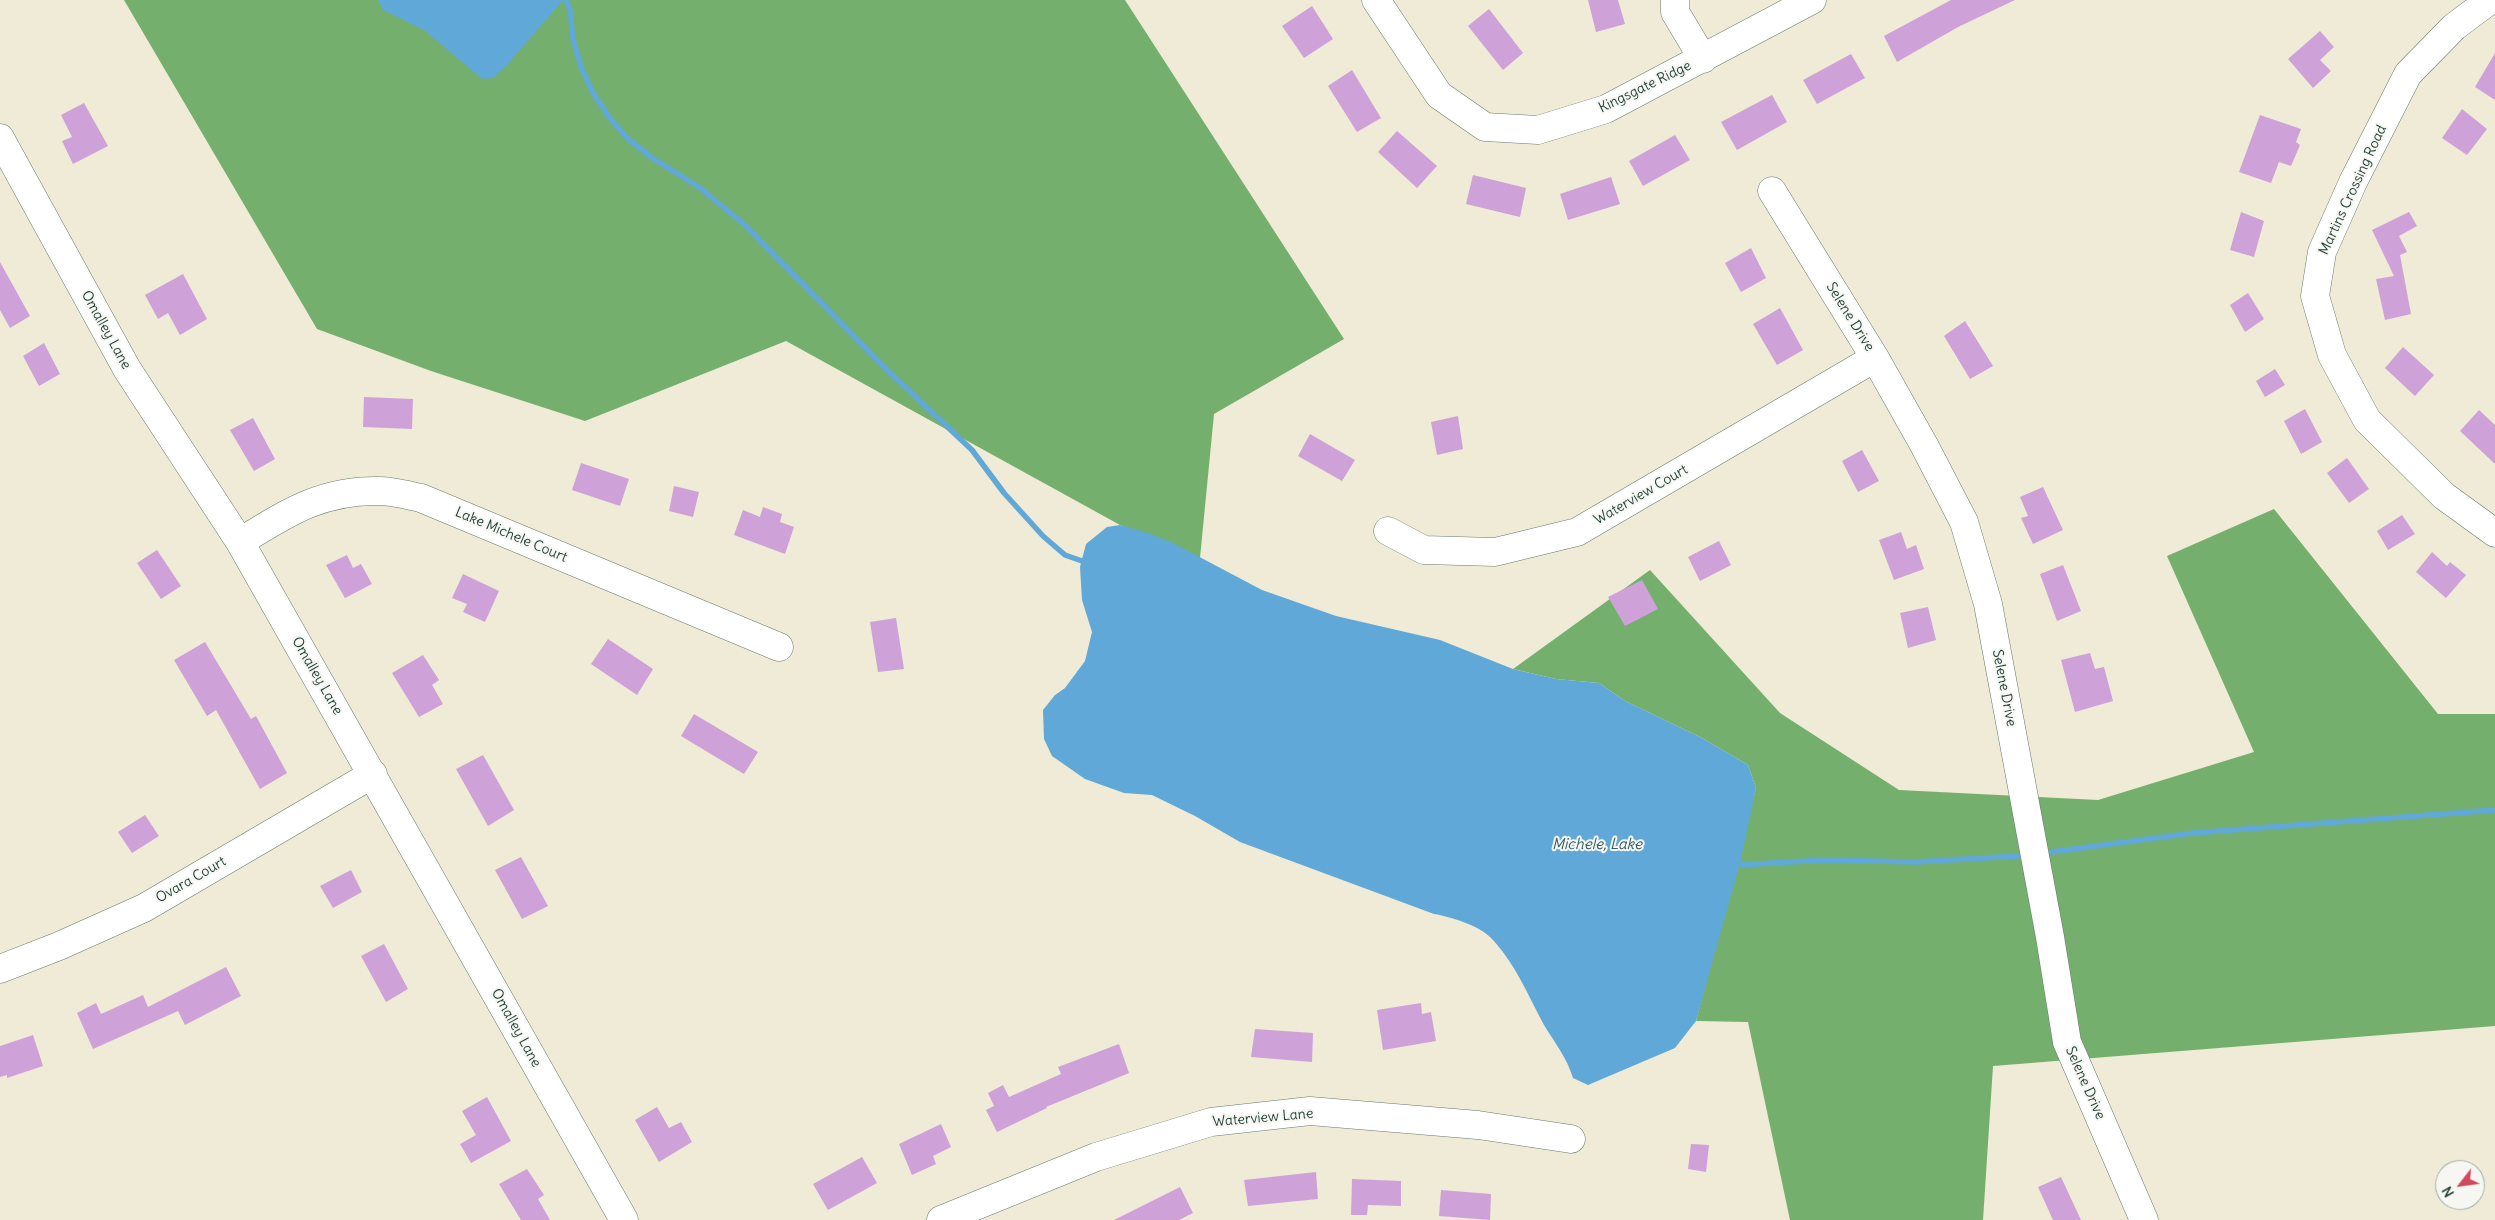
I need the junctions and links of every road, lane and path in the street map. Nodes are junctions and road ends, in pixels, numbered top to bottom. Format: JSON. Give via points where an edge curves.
{"nodes":[{"id":1,"x":1376,"y":0,"type":"edge"},
{"id":2,"x":1675,"y":0,"type":"edge"},
{"id":3,"x":1812,"y":0,"type":"edge"},
{"id":4,"x":2490,"y":0,"type":"edge"},
{"id":5,"x":1703,"y":59,"type":"junction"},
{"id":6,"x":0,"y":138,"type":"edge"},
{"id":7,"x":1772,"y":191,"type":"dead end"},
{"id":8,"x":1875,"y":358,"type":"junction"},
{"id":9,"x":1388,"y":531,"type":"dead end"},
{"id":10,"x":2495,"y":533,"type":"edge"},
{"id":11,"x":240,"y":542,"type":"junction"},
{"id":12,"x":779,"y":647,"type":"dead end"},
{"id":13,"x":373,"y":774,"type":"junction"},
{"id":14,"x":0,"y":969,"type":"edge"},
{"id":15,"x":1571,"y":1138,"type":"dead end"},
{"id":16,"x":624,"y":1220,"type":"edge"},
{"id":17,"x":941,"y":1220,"type":"edge"},
{"id":18,"x":2144,"y":1220,"type":"edge"}],
"edges":[{"from":1,"to":5,"type":"street","name":"Kingsgate Ridge","via":[[1439,95],[1485,127],[1538,130],[1606,108]]},
{"from":2,"to":5,"type":"street","via":[[1675,12]]},
{"from":3,"to":5,"type":"street","name":"Kingsgate Ridge"},
{"from":4,"to":10,"type":"street","name":"Martins Crossing Road","via":[[2454,27],[2408,74],[2353,182],[2322,252],[2315,296],[2332,355],[2367,420],[2444,496]]},
{"from":6,"to":11,"type":"street","name":"Omalley Lane","via":[[127,369]]},
{"from":7,"to":8,"type":"street","name":"Selene Drive"},
{"from":8,"to":9,"type":"street","name":"Waterview Court","via":[[1577,532],[1495,552],[1424,550]]},
{"from":8,"to":18,"type":"street","name":"Selene Drive","via":[[1964,522],[1988,604],[2067,1042]]},
{"from":11,"to":12,"type":"street","name":"Lake Michele Court","via":[[296,508],[323,498],[381,491],[420,498]]},
{"from":11,"to":13,"type":"street","name":"Omalley Lane"},
{"from":13,"to":14,"type":"street","name":"Ovara Court","via":[[144,908]]},
{"from":13,"to":16,"type":"street","name":"Omalley Lane"},
{"from":15,"to":17,"type":"street","name":"Waterview Lane","via":[[1478,1125],[1310,1112],[1211,1122],[1096,1157]]}]}
